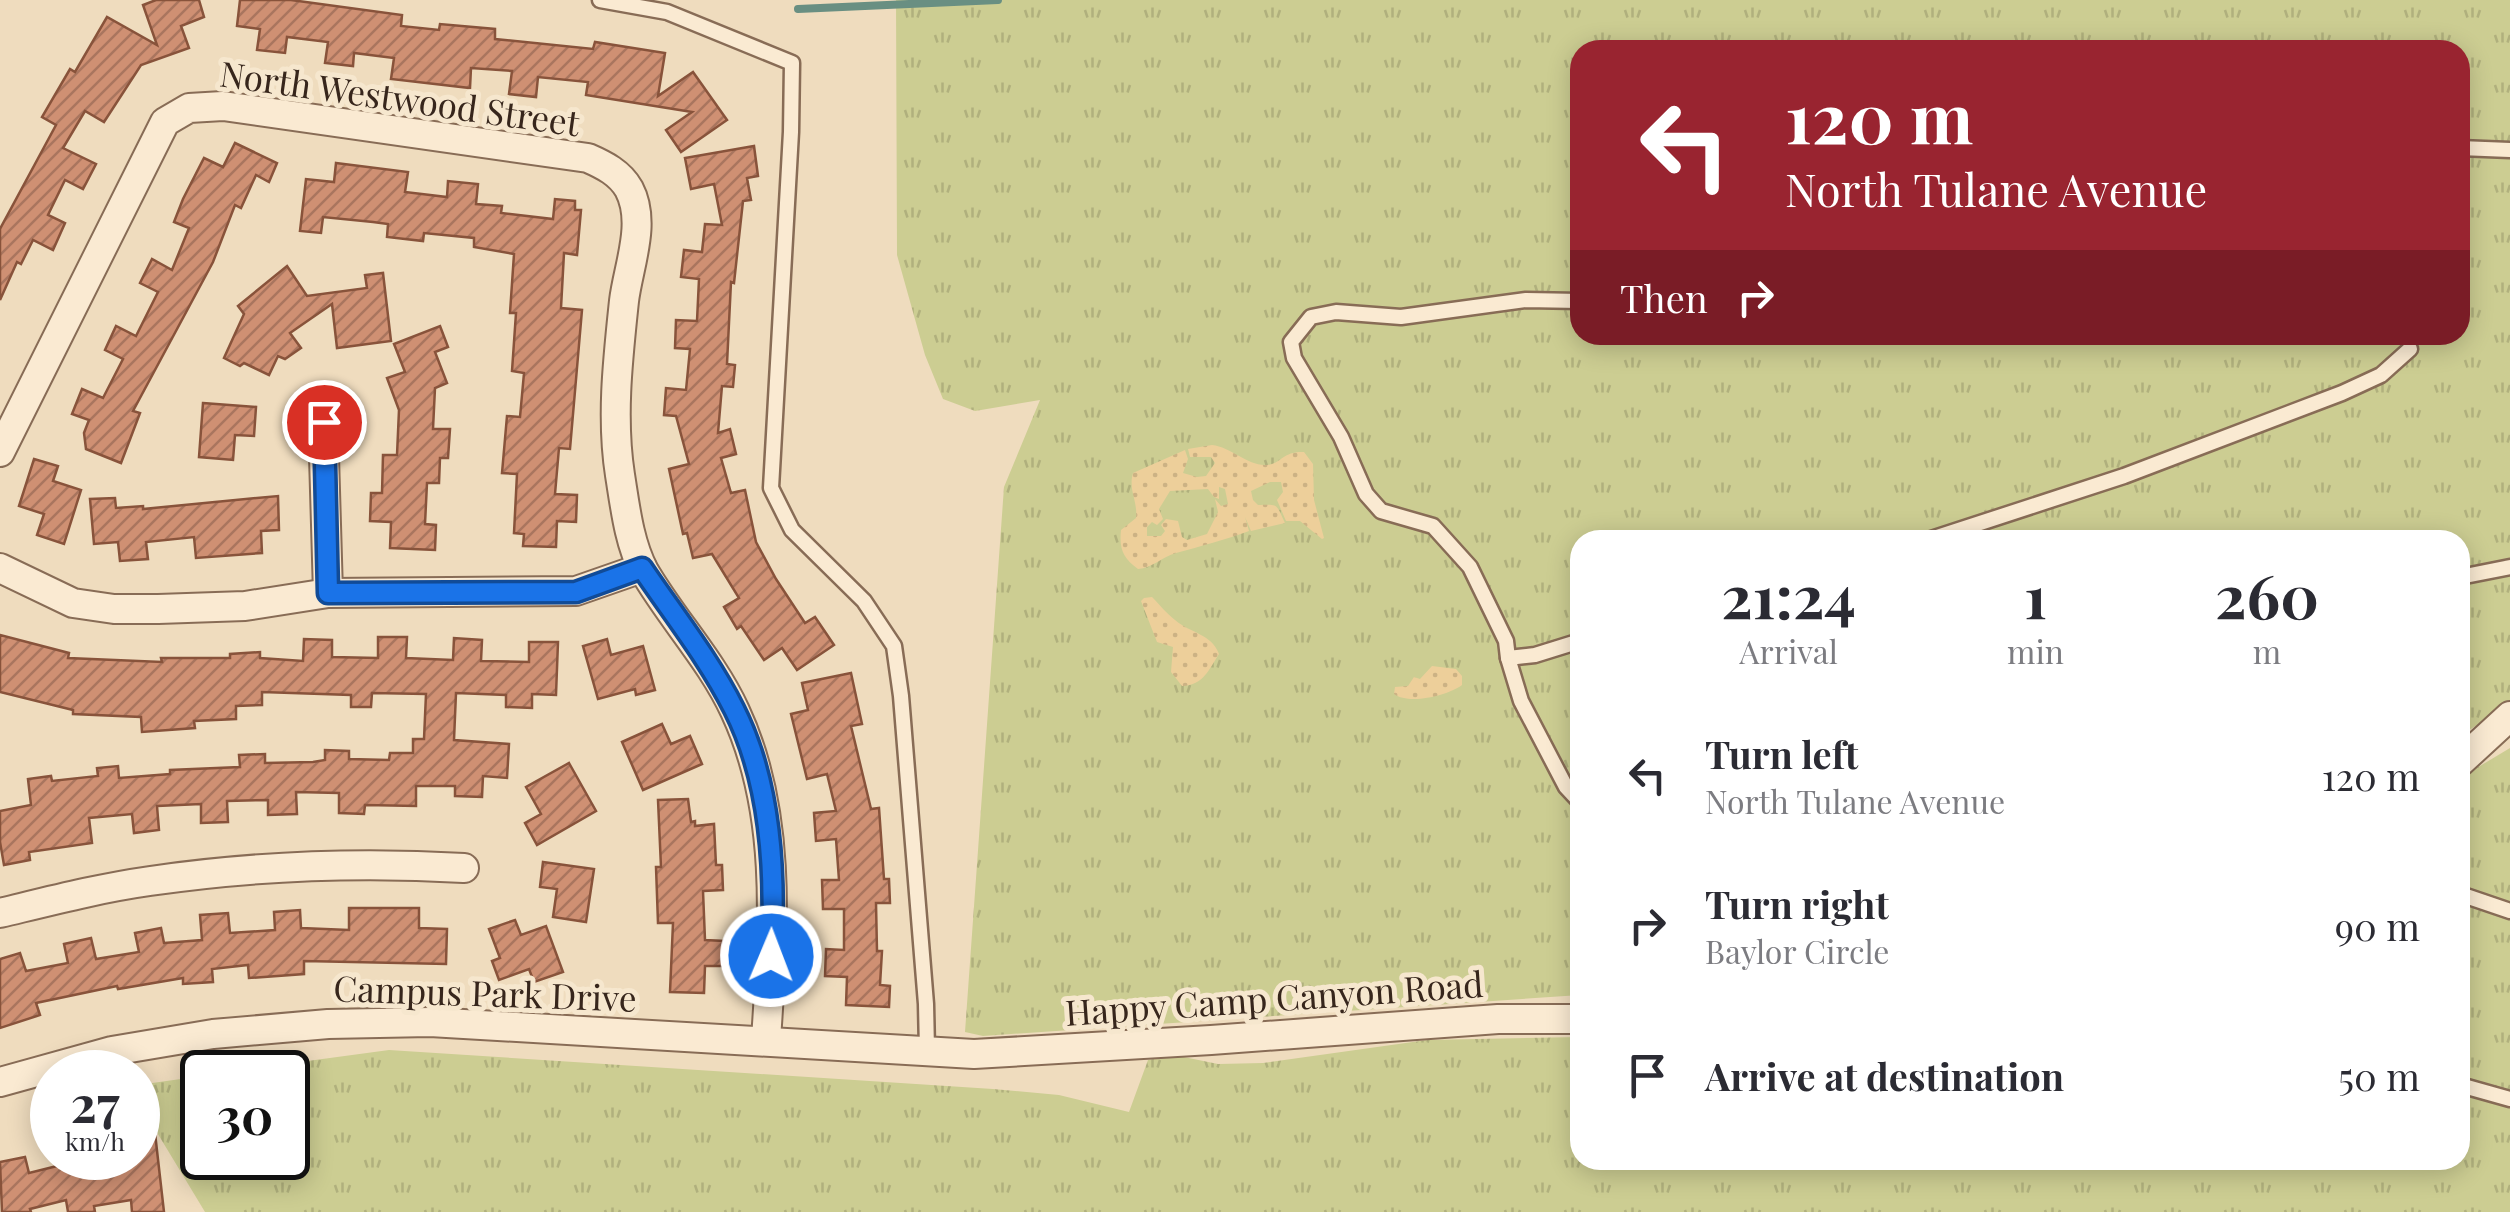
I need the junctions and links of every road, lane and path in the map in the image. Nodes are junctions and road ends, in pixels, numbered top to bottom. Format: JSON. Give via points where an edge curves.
{"nodes":[{"id":1,"x":600,"y":0,"type":"edge"},
{"id":2,"x":2470,"y":149,"type":"edge"},
{"id":3,"x":2510,"y":150,"type":"edge"},
{"id":4,"x":1570,"y":301,"type":"edge"},
{"id":5,"x":2410,"y":349,"type":"dead end"},
{"id":6,"x":324,"y":422,"type":"dead end"},
{"id":7,"x":0,"y":452,"type":"edge"},
{"id":8,"x":1959,"y":530,"type":"edge"},
{"id":9,"x":2510,"y":567,"type":"edge"},
{"id":10,"x":0,"y":568,"type":"edge"},
{"id":11,"x":642,"y":568,"type":"junction"},
{"id":12,"x":2470,"y":575,"type":"edge"},
{"id":13,"x":328,"y":593,"type":"junction"},
{"id":14,"x":1570,"y":644,"type":"edge"},
{"id":15,"x":1508,"y":658,"type":"junction"},
{"id":16,"x":2510,"y":716,"type":"edge"},
{"id":17,"x":2470,"y":753,"type":"edge"},
{"id":18,"x":1570,"y":791,"type":"edge"},
{"id":19,"x":464,"y":868,"type":"dead end"},
{"id":20,"x":2470,"y":897,"type":"edge"},
{"id":21,"x":2510,"y":911,"type":"edge"},
{"id":22,"x":0,"y":913,"type":"edge"},
{"id":23,"x":1570,"y":1018,"type":"edge"},
{"id":24,"x":766,"y":1040,"type":"junction"},
{"id":25,"x":927,"y":1050,"type":"junction"},
{"id":26,"x":974,"y":1054,"type":"joint"},
{"id":27,"x":0,"y":1082,"type":"edge"},
{"id":28,"x":2470,"y":1088,"type":"edge"},
{"id":29,"x":2510,"y":1098,"type":"edge"}],
"edges":[{"from":1,"to":25,"type":"lane","via":[[667,12],[792,62],[771,488],[792,530],[864,601],[894,646]]},
{"from":2,"to":3,"type":"lane"},
{"from":4,"to":15,"type":"lane","via":[[1400,316],[1336,312],[1311,317],[1291,342],[1366,494],[1381,511],[1434,526],[1449,540],[1488,602]]},
{"from":5,"to":8,"type":"lane","via":[[2381,375],[2342,393]]},
{"from":6,"to":13,"type":"street"},
{"from":7,"to":11,"type":"street","name":"North Westwood Street","via":[[165,122],[189,108],[223,106],[588,158],[610,168],[630,190],[637,218],[615,402],[619,466]]},
{"from":9,"to":12,"type":"lane"},
{"from":10,"to":13,"type":"street","via":[[74,603],[114,608],[245,606]]},
{"from":11,"to":13,"type":"street","via":[[576,592]]},
{"from":11,"to":24,"type":"street","via":[[735,710],[757,771],[773,928]]},
{"from":14,"to":15,"type":"lane"},
{"from":15,"to":18,"type":"lane","via":[[1521,700]]},
{"from":16,"to":17,"type":"street"},
{"from":19,"to":22,"type":"street","via":[[282,868],[150,881]]},
{"from":20,"to":21,"type":"lane"},
{"from":23,"to":26,"type":"street","name":"Happy Camp Canyon Road"},
{"from":24,"to":25,"type":"street","name":"Campus Park Drive"},
{"from":24,"to":27,"type":"street","name":"Campus Park Drive","via":[[430,1022],[328,1024],[112,1051]]},
{"from":25,"to":26,"type":"street","name":"Campus Park Drive"},
{"from":28,"to":29,"type":"lane"}]}
